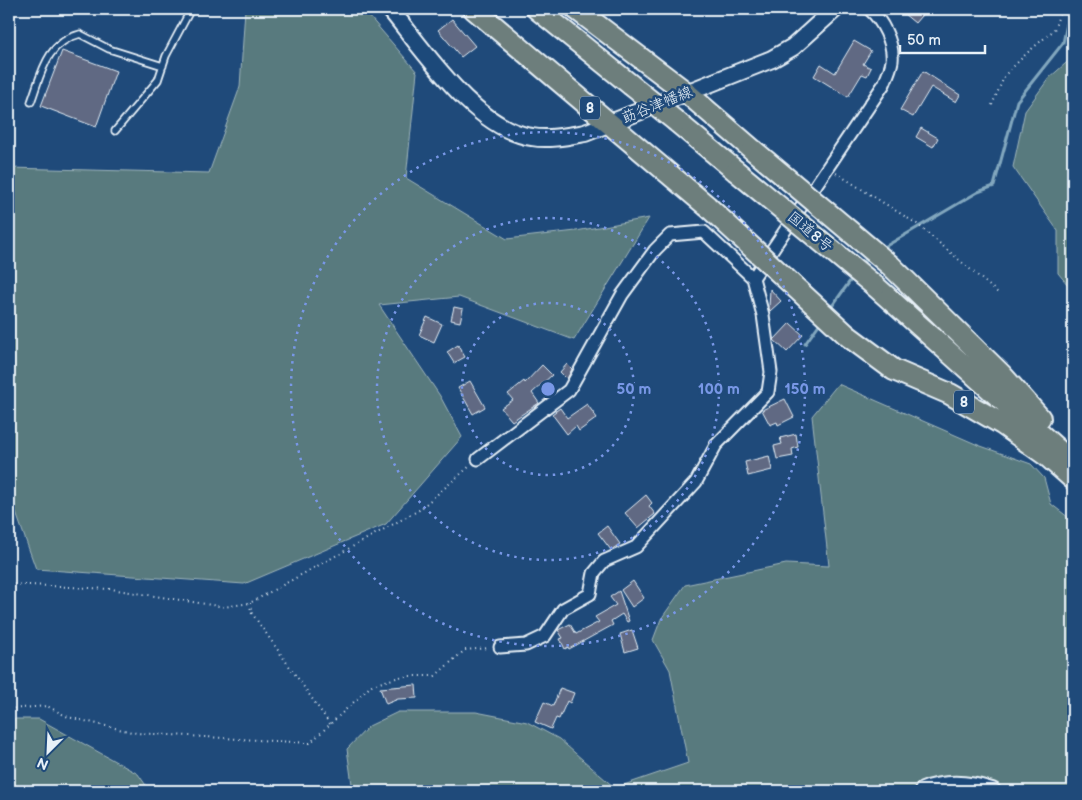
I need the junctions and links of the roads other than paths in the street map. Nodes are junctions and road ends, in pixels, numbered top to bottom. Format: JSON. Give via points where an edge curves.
{"nodes":[{"id":1,"x":190,"y":9,"type":"edge"},
{"id":2,"x":390,"y":9,"type":"edge"},
{"id":3,"x":474,"y":9,"type":"edge"},
{"id":4,"x":537,"y":9,"type":"edge"},
{"id":5,"x":576,"y":9,"type":"edge"},
{"id":6,"x":836,"y":9,"type":"edge"},
{"id":7,"x":869,"y":9,"type":"edge"},
{"id":8,"x":163,"y":66,"type":"junction"},
{"id":9,"x":686,"y":94,"type":"junction"},
{"id":10,"x":31,"y":102,"type":"dead end"},
{"id":11,"x":610,"y":124,"type":"junction"},
{"id":12,"x":115,"y":131,"type":"dead end"},
{"id":13,"x":753,"y":278,"type":"junction"},
{"id":14,"x":478,"y":459,"type":"road end"},
{"id":15,"x":1068,"y":460,"type":"edge"},
{"id":16,"x":1073,"y":479,"type":"edge"},
{"id":17,"x":500,"y":647,"type":"road end"},
{"id":18,"x":923,"y":791,"type":"edge"},
{"id":19,"x":992,"y":791,"type":"edge"}],
"edges":[{"from":1,"to":8,"type":"lane"},
{"from":2,"to":11,"type":"main road","name":"莇谷津幡線","via":[[450,82],[500,126],[532,137],[560,137]]},
{"from":3,"to":11,"type":"highway","number":"8"},
{"from":4,"to":15,"type":"highway","name":"国道8号","number":"8","bridge":true,"via":[[875,286]]},
{"from":5,"to":9,"type":"highway","number":"8"},
{"from":6,"to":9,"type":"main road","name":"莇谷津幡線","via":[[793,47],[772,59]]},
{"from":7,"to":13,"type":"street","via":[[889,40],[892,61],[884,84]]},
{"from":8,"to":10,"type":"lane","via":[[109,49],[80,34],[65,38],[47,58]]},
{"from":8,"to":12,"type":"lane","via":[[158,80]]},
{"from":9,"to":11,"type":"main road","name":"莇谷津幡線"},
{"from":9,"to":15,"type":"highway","number":"8","bridge":true,"via":[[892,266],[1001,374],[1049,428]]},
{"from":11,"to":16,"type":"highway","number":"8","bridge":true,"via":[[707,206],[848,336],[894,370],[950,394],[1002,424]]},
{"from":13,"to":14,"type":"street","via":[[704,232],[670,235],[622,295],[569,390]]},
{"from":13,"to":17,"type":"street","via":[[763,315],[771,372],[768,392],[716,445],[696,482],[636,547],[604,560],[594,573],[590,594],[563,609],[546,636],[526,645]]},
{"from":18,"to":19,"type":"main road","via":[[938,785]]}]}
